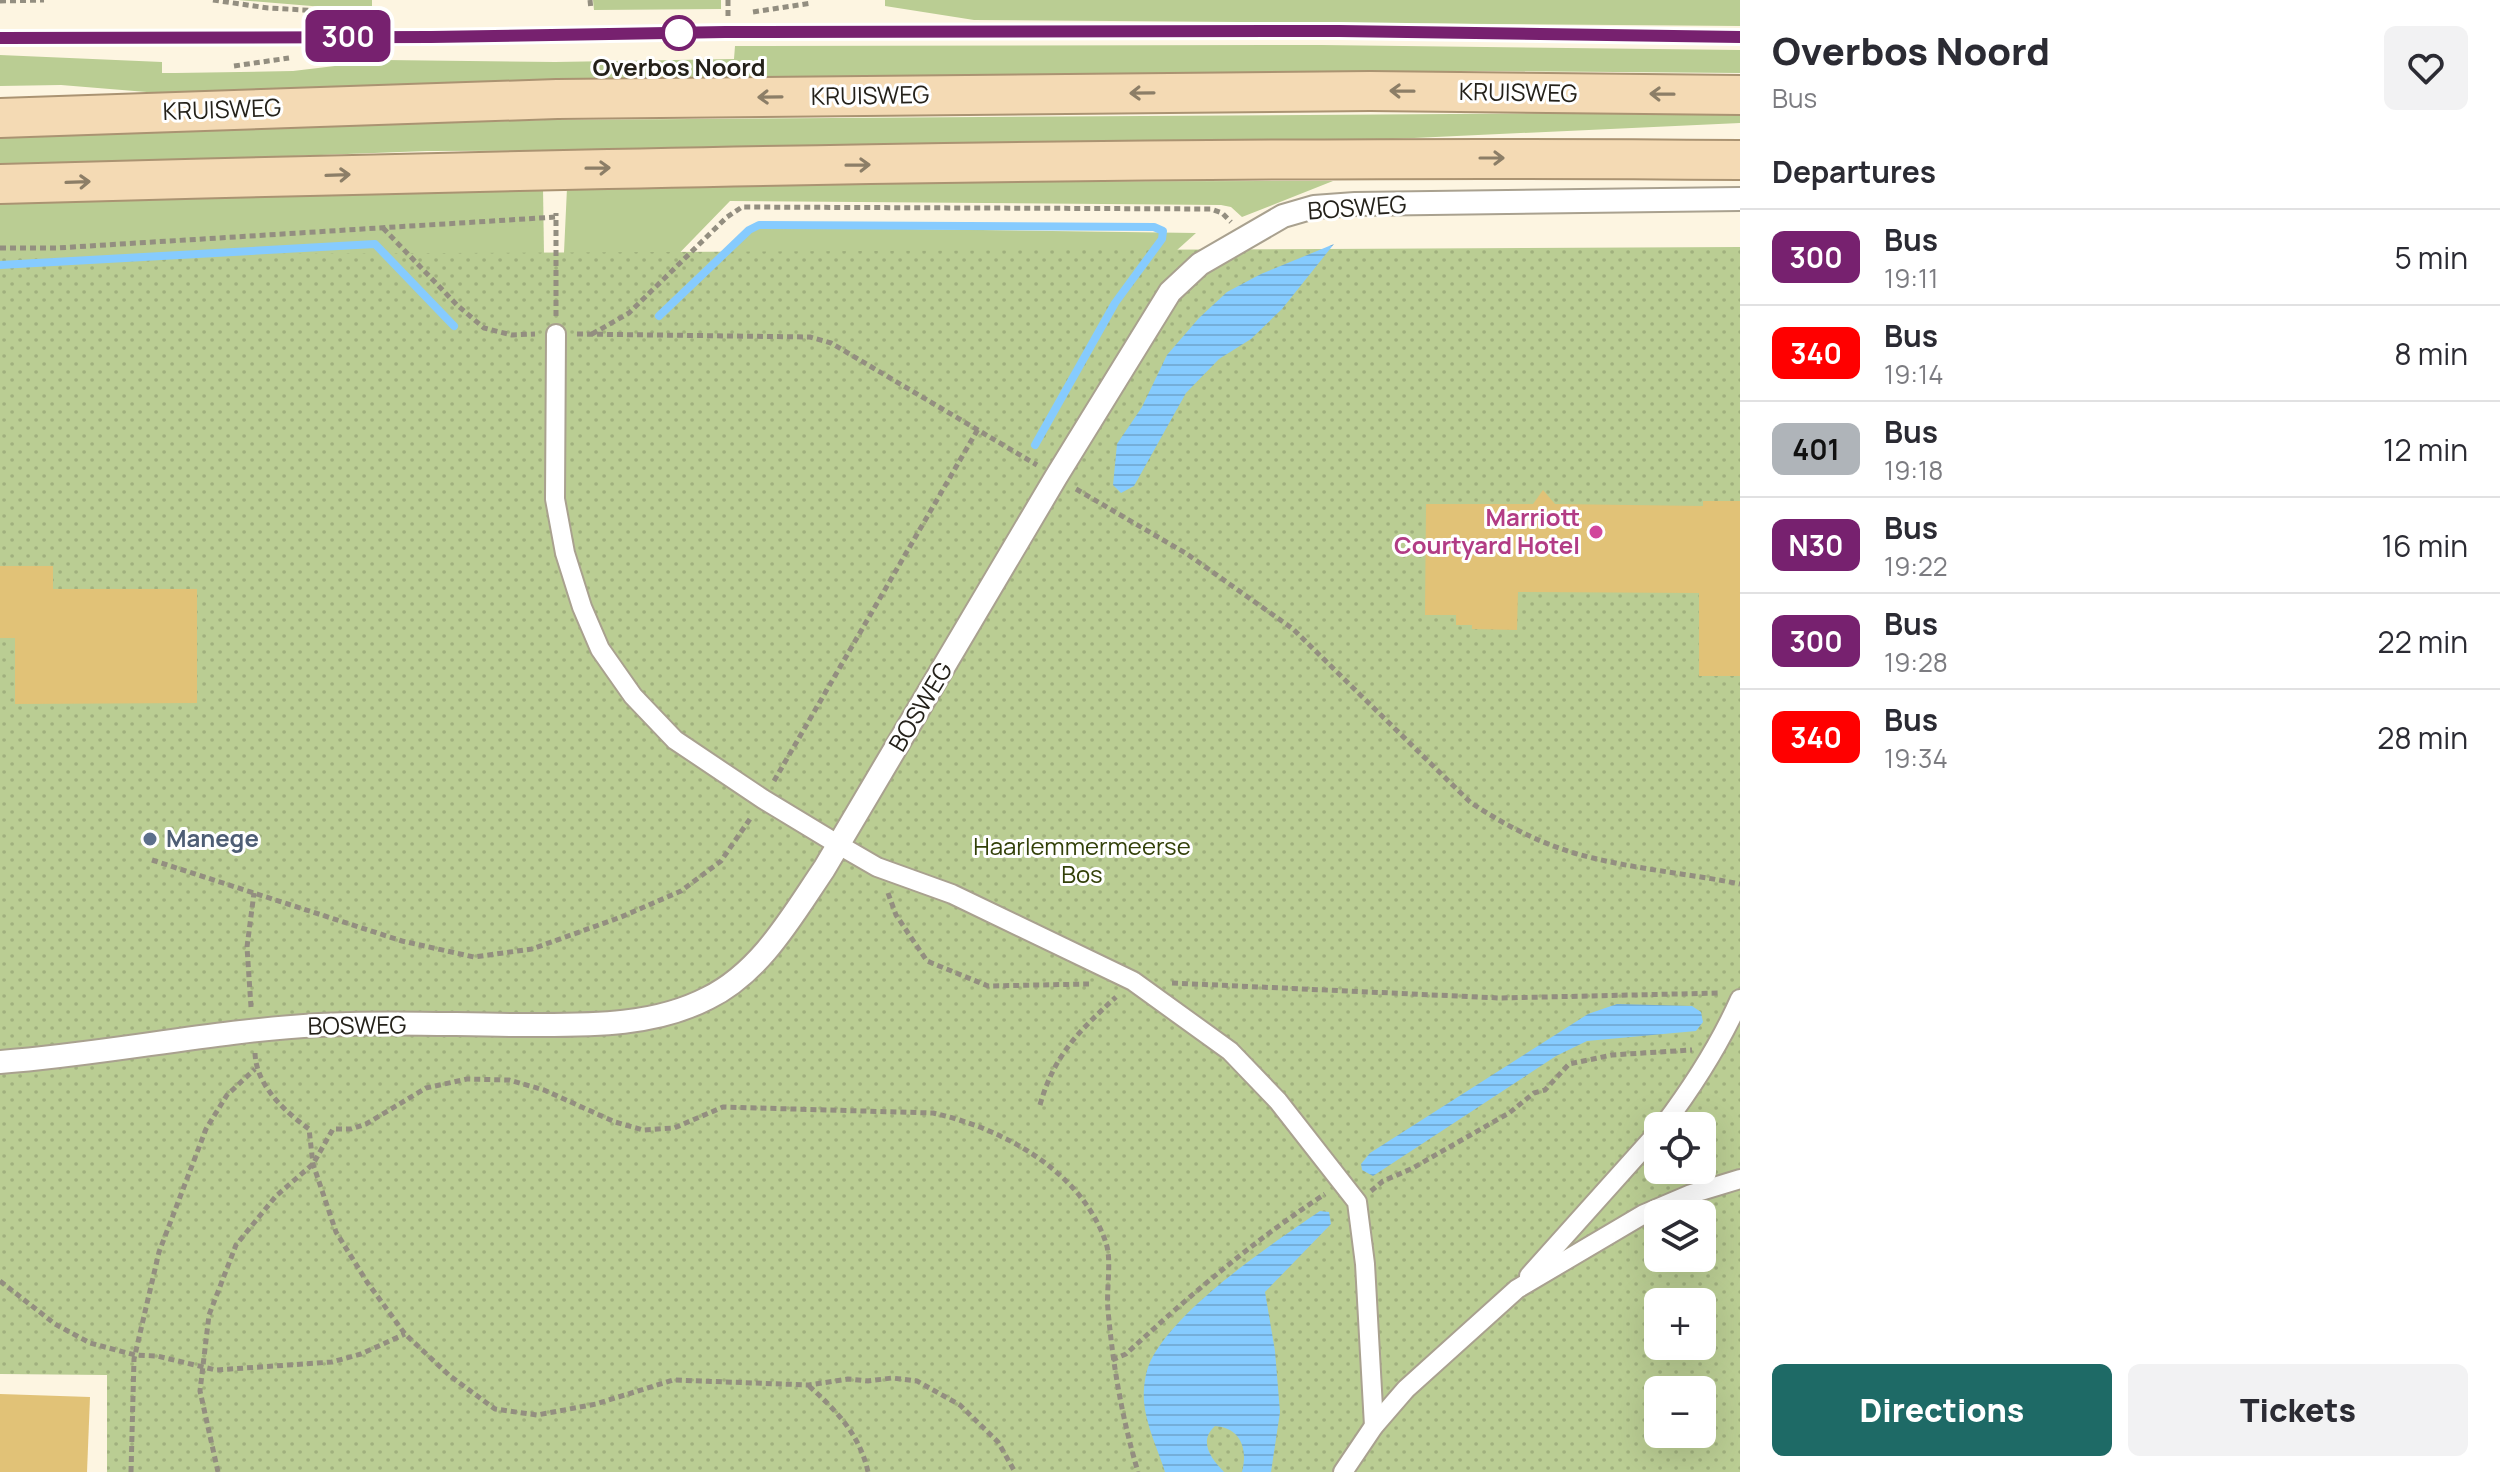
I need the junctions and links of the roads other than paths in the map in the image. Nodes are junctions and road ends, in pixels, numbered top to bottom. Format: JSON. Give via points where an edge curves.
{"nodes":[{"id":1,"x":1740,"y":37,"type":"edge"},
{"id":2,"x":0,"y":38,"type":"edge"},
{"id":3,"x":1740,"y":95,"type":"edge"},
{"id":4,"x":0,"y":118,"type":"edge"},
{"id":5,"x":1740,"y":160,"type":"edge"},
{"id":6,"x":0,"y":184,"type":"edge"},
{"id":7,"x":1740,"y":199,"type":"edge"},
{"id":8,"x":556,"y":334,"type":"road end"},
{"id":9,"x":839,"y":845,"type":"junction"},
{"id":10,"x":1732,"y":996,"type":"edge"},
{"id":11,"x":0,"y":1062,"type":"edge"},
{"id":12,"x":1674,"y":1112,"type":"edge"},
{"id":13,"x":1644,"y":1148,"type":"edge"},
{"id":14,"x":1740,"y":1179,"type":"edge"},
{"id":15,"x":1517,"y":1289,"type":"junction"},
{"id":16,"x":1374,"y":1426,"type":"junction"},
{"id":17,"x":1343,"y":1472,"type":"edge"}],
"edges":[{"from":1,"to":2,"type":"lane","via":[[1322,31]]},
{"from":3,"to":4,"type":"highway","name":"KRUISWEG","one_way":true,"via":[[1370,91],[557,99]]},
{"from":6,"to":5,"type":"highway","one_way":true,"via":[[552,169],[1414,158]]},
{"from":7,"to":9,"type":"street","name":"BOSWEG","via":[[1314,207],[1283,216],[1200,264],[1170,292]]},
{"from":8,"to":9,"type":"street","via":[[555,499],[565,553],[600,649],[633,696],[675,740]]},
{"from":9,"to":11,"type":"street","name":"BOSWEG","via":[[751,969],[709,998],[649,1019],[579,1025],[321,1025]]},
{"from":9,"to":16,"type":"street","via":[[877,867],[952,894],[1133,981],[1230,1051],[1278,1101],[1357,1202]]},
{"from":10,"to":12,"type":"street","via":[[1719,1045]]},
{"from":13,"to":15,"type":"street"},
{"from":14,"to":15,"type":"street","via":[[1644,1214]]},
{"from":15,"to":16,"type":"street","via":[[1406,1389]]},
{"from":16,"to":17,"type":"street"}]}
